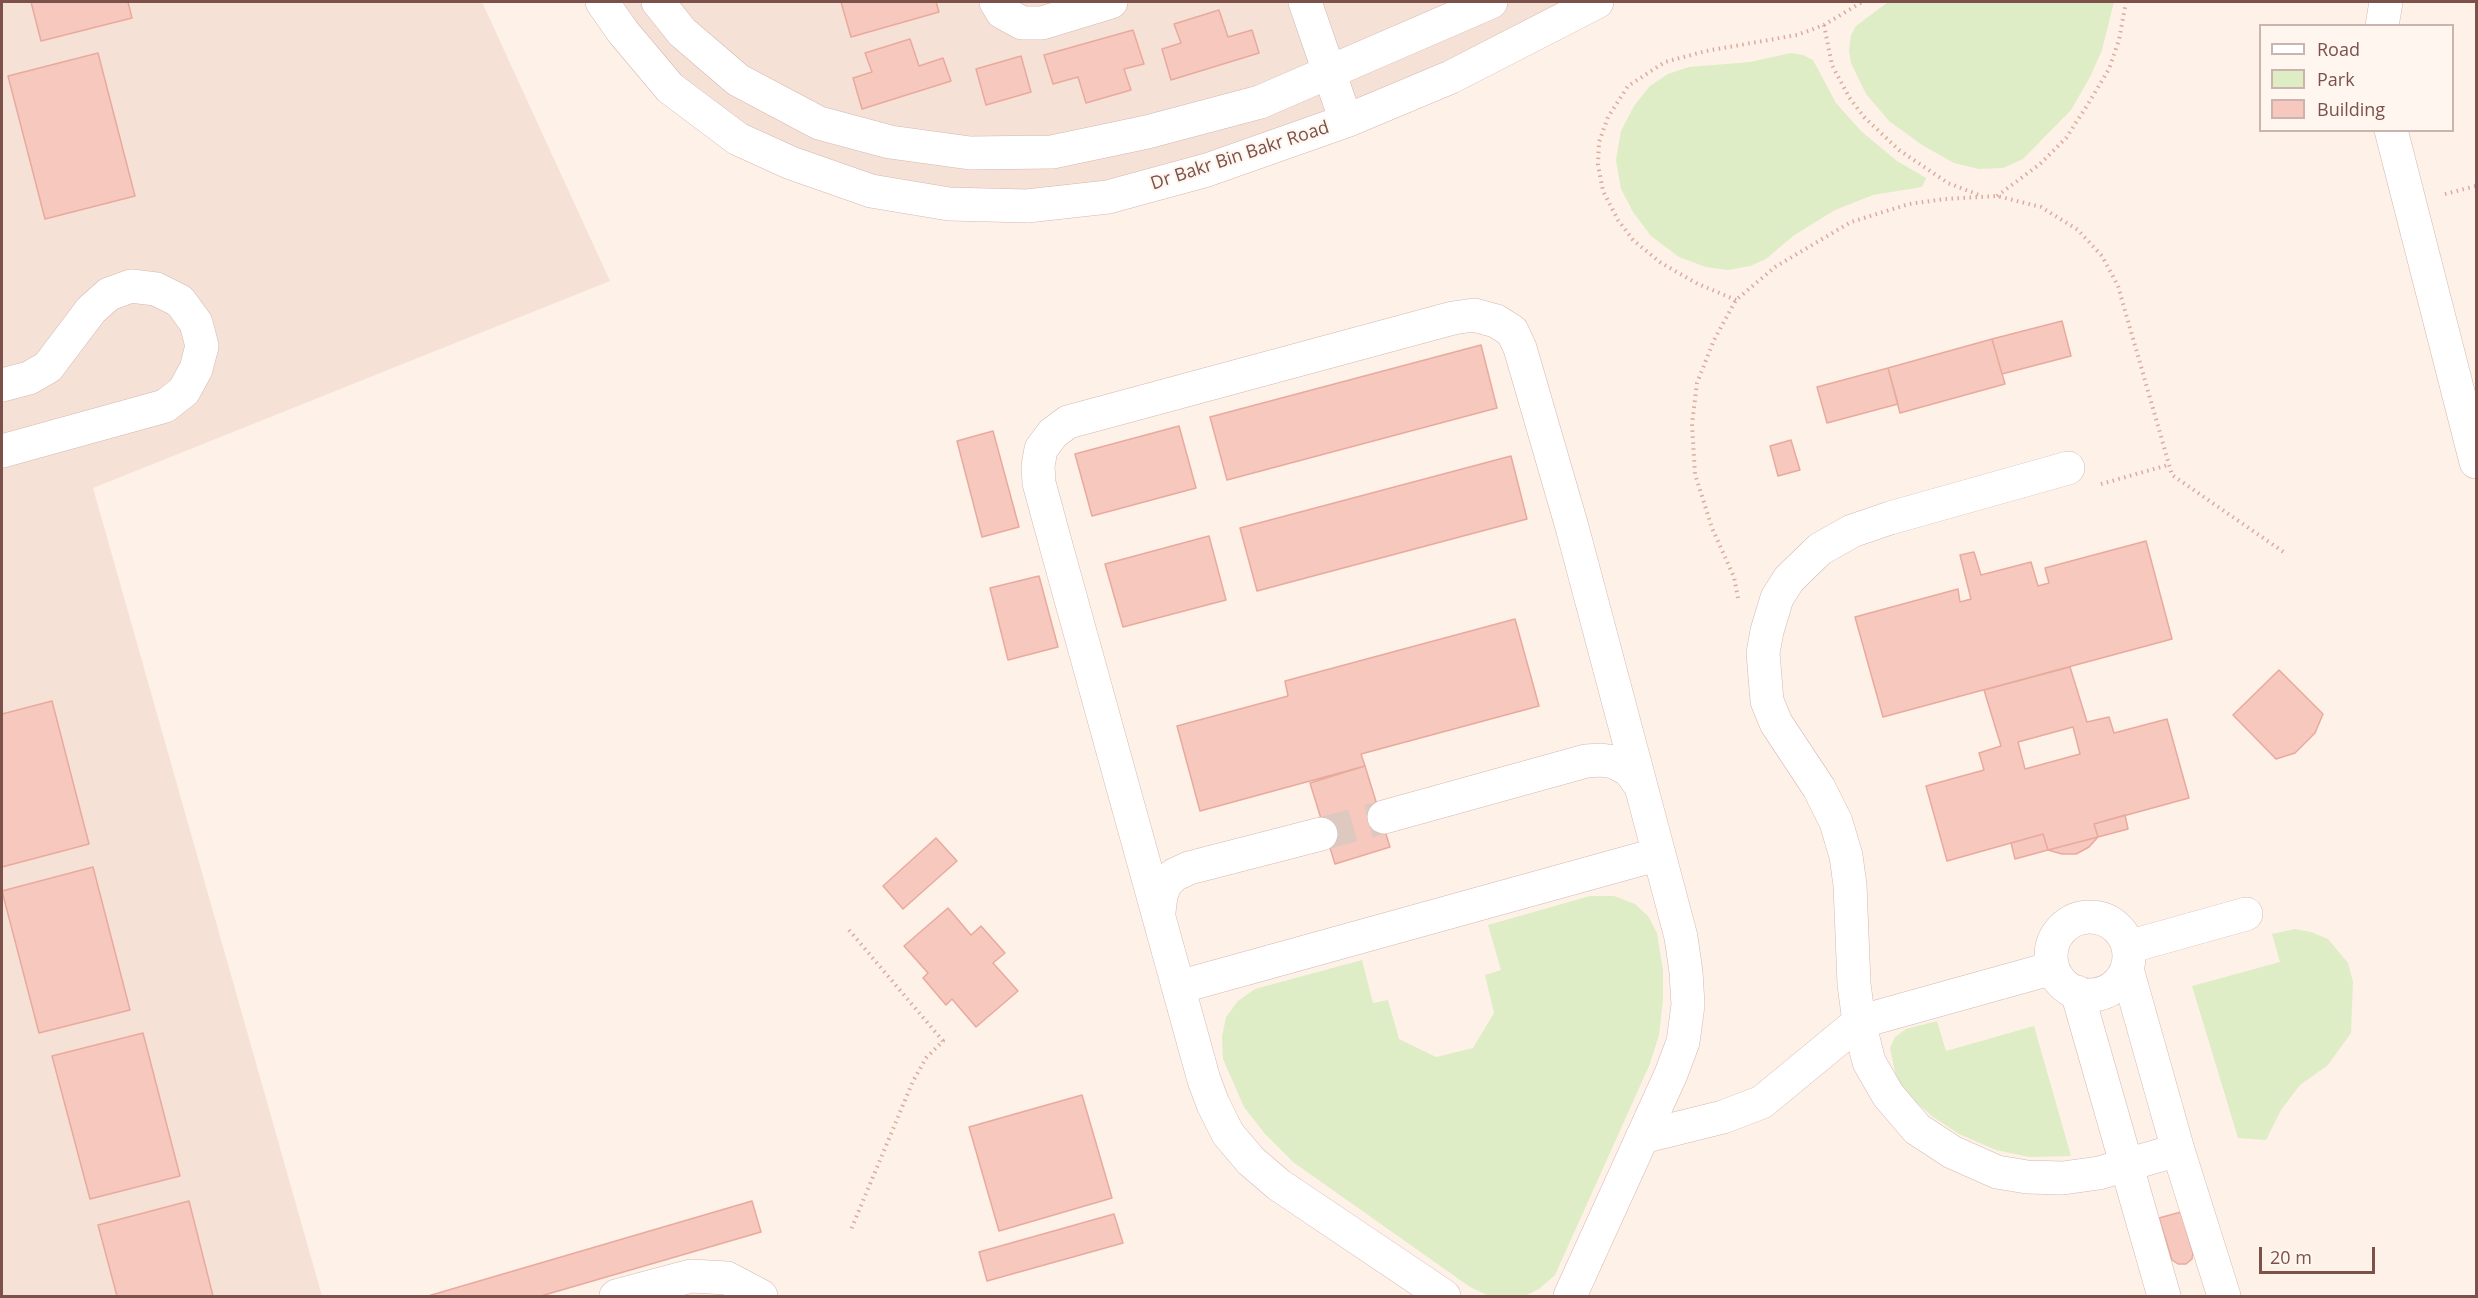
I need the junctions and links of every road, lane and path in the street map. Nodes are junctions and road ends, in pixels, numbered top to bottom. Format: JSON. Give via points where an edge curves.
{"nodes":[{"id":1,"x":602,"y":2,"type":"edge"},
{"id":2,"x":658,"y":2,"type":"edge"},
{"id":3,"x":996,"y":2,"type":"edge"},
{"id":4,"x":1111,"y":2,"type":"edge"},
{"id":5,"x":1305,"y":2,"type":"edge"},
{"id":6,"x":1491,"y":2,"type":"edge"},
{"id":7,"x":1598,"y":2,"type":"edge"},
{"id":8,"x":1862,"y":2,"type":"edge"},
{"id":9,"x":2126,"y":2,"type":"edge"},
{"id":10,"x":2386,"y":2,"type":"edge"},
{"id":11,"x":2382,"y":24,"type":"edge"},
{"id":12,"x":1824,"y":25,"type":"junction"},
{"id":13,"x":1329,"y":72,"type":"junction"},
{"id":14,"x":1346,"y":121,"type":"junction"},
{"id":15,"x":2392,"y":132,"type":"edge"},
{"id":16,"x":1980,"y":196,"type":"junction"},
{"id":17,"x":1997,"y":196,"type":"junction"},
{"id":18,"x":1736,"y":300,"type":"junction"},
{"id":19,"x":2,"y":385,"type":"edge"},
{"id":20,"x":2,"y":451,"type":"edge"},
{"id":21,"x":2476,"y":462,"type":"edge"},
{"id":22,"x":2168,"y":465,"type":"junction"},
{"id":23,"x":2068,"y":468,"type":"joint"},
{"id":24,"x":2285,"y":553,"type":"dead end"},
{"id":25,"x":1763,"y":653,"type":"junction"},
{"id":26,"x":1640,"y":785,"type":"junction"},
{"id":27,"x":1384,"y":817,"type":"tunnel mouth"},
{"id":28,"x":1322,"y":834,"type":"tunnel mouth"},
{"id":29,"x":1659,"y":854,"type":"junction"},
{"id":30,"x":1159,"y":912,"type":"junction"},
{"id":31,"x":2247,"y":914,"type":"dead end"},
{"id":32,"x":849,"y":930,"type":"dead end"},
{"id":33,"x":2127,"y":958,"type":"junction"},
{"id":34,"x":2053,"y":968,"type":"junction"},
{"id":35,"x":1179,"y":987,"type":"junction"},
{"id":36,"x":2077,"y":992,"type":"junction"},
{"id":37,"x":1859,"y":1022,"type":"junction"},
{"id":38,"x":1642,"y":1137,"type":"junction"},
{"id":39,"x":2178,"y":1150,"type":"junction"},
{"id":40,"x":2125,"y":1166,"type":"junction"},
{"id":41,"x":850,"y":1232,"type":"dead end"},
{"id":42,"x":616,"y":1296,"type":"edge"},
{"id":43,"x":762,"y":1296,"type":"edge"},
{"id":44,"x":1444,"y":1296,"type":"edge"},
{"id":45,"x":1570,"y":1296,"type":"edge"},
{"id":46,"x":2164,"y":1296,"type":"edge"},
{"id":47,"x":2224,"y":1296,"type":"edge"}],
"edges":[{"from":1,"to":14,"type":"street","name":"Dr Bakr Bin Bakr Road","via":[[670,88],[738,139],[791,163],[871,191],[949,204],[1027,206],[1108,197],[1207,170]]},
{"from":2,"to":13,"type":"street","via":[[682,32],[738,80],[819,123],[890,142],[970,153],[1052,152],[1147,132],[1260,102]]},
{"from":3,"to":4,"type":"street","via":[[1002,12],[1022,22],[1042,22]]},
{"from":5,"to":13,"type":"street"},
{"from":6,"to":13,"type":"street"},
{"from":7,"to":14,"type":"street","name":"Dr Bakr Bin Bakr Road","via":[[1451,77]]},
{"from":8,"to":12,"type":"path"},
{"from":9,"to":17,"type":"path","via":[[2109,69],[2083,113],[2066,138],[2040,164]]},
{"from":10,"to":11,"type":"street"},
{"from":12,"to":16,"type":"path","via":[[1832,65],[1864,117],[1899,150],[1948,183]]},
{"from":12,"to":18,"type":"path","via":[[1797,35],[1665,62],[1628,86],[1608,117],[1599,142],[1598,165],[1604,191],[1618,220],[1634,240],[1660,263]]},
{"from":13,"to":14,"type":"street"},
{"from":15,"to":21,"type":"street"},
{"from":16,"to":17,"type":"path"},
{"from":16,"to":18,"type":"path","via":[[1909,204],[1851,222],[1775,267]]},
{"from":17,"to":22,"type":"path","via":[[2041,207],[2078,230],[2102,256],[2118,286]]},
{"from":18,"to":25,"type":"path","via":[[1714,340],[1698,383],[1692,424],[1695,474],[1712,528],[1734,577],[1740,606]]},
{"from":19,"to":20,"type":"street","via":[[29,378],[48,367],[91,310],[109,294],[131,285],[156,289],[180,301],[196,323],[202,346],[184,391],[165,406]]},
{"from":22,"to":23,"type":"path","via":[[2102,484]]},
{"from":22,"to":24,"type":"path","via":[[2172,475]]},
{"from":23,"to":25,"type":"street","via":[[1890,518],[1852,531],[1820,549],[1789,579],[1777,598]]},
{"from":25,"to":37,"type":"street","via":[[1765,683],[1776,723],[1823,797],[1836,822],[1846,856]]},
{"from":26,"to":27,"type":"street","via":[[1629,770],[1614,762],[1586,761]]},
{"from":26,"to":29,"type":"street"},
{"from":26,"to":30,"type":"street","via":[[1520,348],[1512,331],[1496,321],[1474,315],[1453,318],[1068,422],[1041,449],[1040,483]]},
{"from":28,"to":30,"type":"street","via":[[1174,875],[1161,895]]},
{"from":29,"to":35,"type":"street"},
{"from":29,"to":38,"type":"street","via":[[1681,937],[1688,1005],[1683,1042]]},
{"from":30,"to":35,"type":"street"},
{"from":31,"to":33,"type":"street"},
{"from":32,"to":41,"type":"path","via":[[943,1041],[926,1058],[913,1081]]},
{"from":33,"to":34,"type":"street","via":[[2125,938],[2117,927],[2092,917],[2066,925],[2057,936],[2052,948]]},
{"from":33,"to":36,"type":"street","via":[[2114,987],[2089,995]]},
{"from":33,"to":39,"type":"street"},
{"from":34,"to":36,"type":"street","via":[[2064,985]]},
{"from":34,"to":37,"type":"street"},
{"from":35,"to":44,"type":"street","via":[[1204,1080],[1218,1114],[1228,1134],[1251,1161],[1279,1185]]},
{"from":36,"to":40,"type":"street"},
{"from":37,"to":38,"type":"street","via":[[1762,1102],[1723,1117]]},
{"from":37,"to":40,"type":"street","via":[[1869,1062],[1888,1095],[1917,1129],[1952,1152],[1997,1172],[2027,1177],[2062,1178]]},
{"from":38,"to":45,"type":"street"},
{"from":39,"to":40,"type":"street"},
{"from":39,"to":47,"type":"street"},
{"from":40,"to":46,"type":"street"},
{"from":42,"to":43,"type":"street","via":[[691,1276],[728,1278]]}]}
